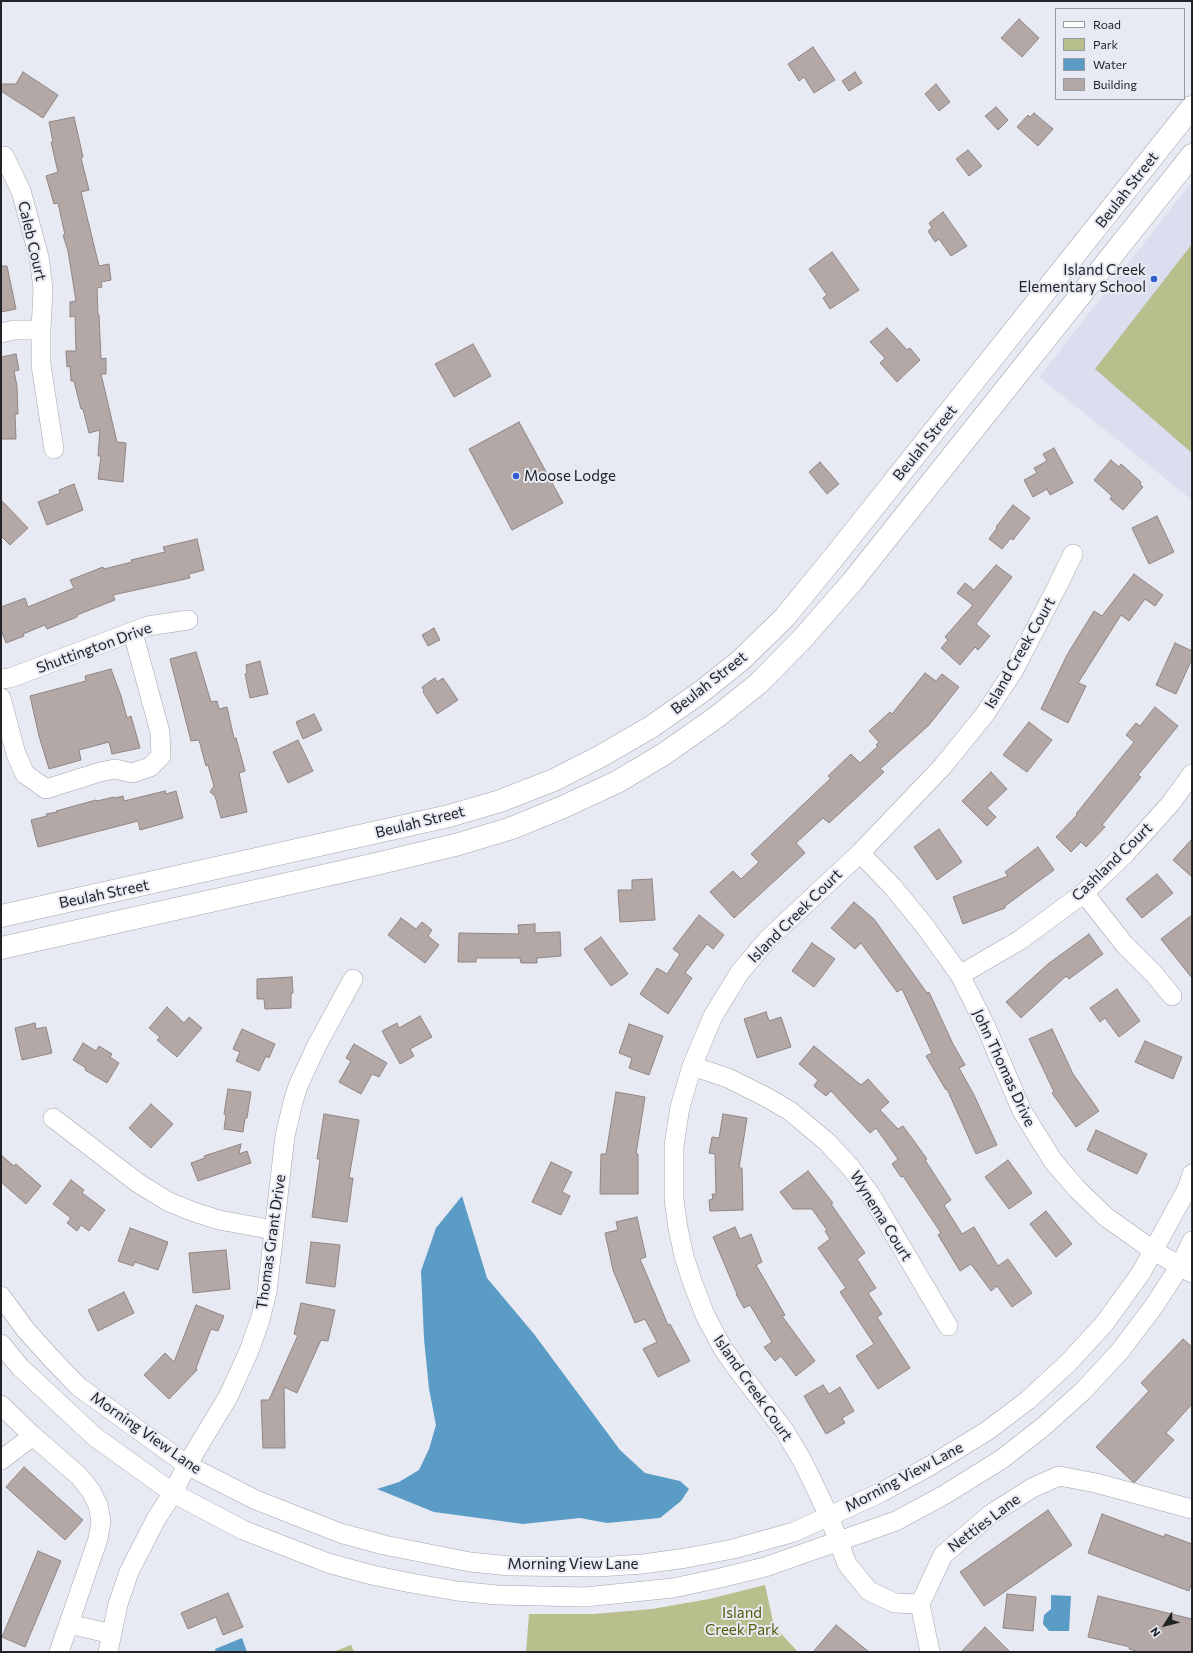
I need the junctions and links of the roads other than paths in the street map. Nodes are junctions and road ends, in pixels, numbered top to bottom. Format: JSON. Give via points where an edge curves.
{"nodes":[{"id":1,"x":1192,"y":107,"type":"edge"},
{"id":2,"x":1192,"y":155,"type":"edge"},
{"id":3,"x":4,"y":156,"type":"dead end"},
{"id":4,"x":41,"y":330,"type":"junction"},
{"id":5,"x":1,"y":333,"type":"edge"},
{"id":6,"x":54,"y":449,"type":"dead end"},
{"id":7,"x":1073,"y":554,"type":"dead end"},
{"id":8,"x":188,"y":620,"type":"dead end"},
{"id":9,"x":133,"y":633,"type":"junction"},
{"id":10,"x":1,"y":679,"type":"edge"},
{"id":11,"x":1,"y":698,"type":"edge"},
{"id":12,"x":1192,"y":774,"type":"edge"},
{"id":13,"x":860,"y":853,"type":"junction"},
{"id":14,"x":1084,"y":893,"type":"junction"},
{"id":15,"x":1,"y":916,"type":"edge"},
{"id":16,"x":1,"y":948,"type":"edge"},
{"id":17,"x":960,"y":976,"type":"junction"},
{"id":18,"x":353,"y":979,"type":"dead end"},
{"id":19,"x":1172,"y":996,"type":"dead end"},
{"id":20,"x":692,"y":1066,"type":"junction"},
{"id":21,"x":53,"y":1118,"type":"dead end"},
{"id":22,"x":1192,"y":1174,"type":"edge"},
{"id":23,"x":274,"y":1230,"type":"junction"},
{"id":24,"x":1192,"y":1241,"type":"edge"},
{"id":25,"x":1154,"y":1251,"type":"junction"},
{"id":26,"x":1186,"y":1269,"type":"edge"},
{"id":27,"x":1,"y":1296,"type":"edge"},
{"id":28,"x":948,"y":1326,"type":"dead end"},
{"id":29,"x":1,"y":1344,"type":"edge"},
{"id":30,"x":1,"y":1405,"type":"edge"},
{"id":31,"x":33,"y":1436,"type":"junction"},
{"id":32,"x":1,"y":1460,"type":"edge"},
{"id":33,"x":187,"y":1465,"type":"junction"},
{"id":34,"x":173,"y":1493,"type":"junction"},
{"id":35,"x":1192,"y":1509,"type":"edge"},
{"id":36,"x":829,"y":1516,"type":"junction"},
{"id":37,"x":840,"y":1542,"type":"junction"},
{"id":38,"x":920,"y":1604,"type":"junction"},
{"id":39,"x":69,"y":1624,"type":"junction"},
{"id":40,"x":110,"y":1643,"type":"edge"},
{"id":41,"x":60,"y":1652,"type":"edge"},
{"id":42,"x":930,"y":1652,"type":"edge"}],
"edges":[{"from":1,"to":15,"type":"main road","name":"Beulah Street","via":[[785,617],[741,660],[651,727],[554,780],[500,801],[449,816]]},
{"from":2,"to":16,"type":"main road","name":"Beulah Street","via":[[852,582],[804,637],[759,683],[664,754],[617,782],[563,807],[512,828],[458,844]]},
{"from":3,"to":4,"type":"street","name":"Caleb Court","via":[[21,191],[39,257],[43,290]]},
{"from":4,"to":5,"type":"street","via":[[14,330]]},
{"from":4,"to":6,"type":"street","name":"Caleb Court","via":[[41,365]]},
{"from":7,"to":13,"type":"street","name":"Island Creek Court","via":[[1014,670],[985,714],[943,766]]},
{"from":8,"to":9,"type":"street","name":"Shuttington Drive","via":[[148,626]]},
{"from":9,"to":10,"type":"street","name":"Shuttington Drive","via":[[10,678]]},
{"from":9,"to":11,"type":"street","via":[[160,732],[161,756],[150,767],[132,773],[115,769],[100,772],[46,789],[25,774],[16,754]]},
{"from":12,"to":14,"type":"street","name":"Cashland Court","via":[[1171,803],[1126,853]]},
{"from":13,"to":17,"type":"street","name":"John Thomas Drive","via":[[892,886]]},
{"from":13,"to":20,"type":"street","name":"Island Creek Court","via":[[768,939],[740,972],[712,1016]]},
{"from":14,"to":17,"type":"street","name":"Cashland Court","via":[[1020,940]]},
{"from":14,"to":19,"type":"street","via":[[1124,944]]},
{"from":17,"to":25,"type":"street","name":"John Thomas Drive","via":[[986,1027],[1022,1111],[1053,1161],[1077,1190],[1106,1217]]},
{"from":18,"to":23,"type":"street","name":"Thomas Grant Drive","via":[[298,1086],[285,1136]]},
{"from":20,"to":28,"type":"street","name":"Wynema Court","via":[[728,1078],[766,1097],[790,1112],[827,1142],[851,1168],[872,1197]]},
{"from":20,"to":36,"type":"street","name":"Island Creek Court","via":[[680,1107],[674,1146],[674,1200],[678,1228],[692,1281],[705,1315],[722,1347],[784,1430]]},
{"from":21,"to":23,"type":"street","via":[[138,1183],[169,1202],[218,1220]]},
{"from":22,"to":25,"type":"street","name":"Morning View Lane","via":[[1187,1189]]},
{"from":23,"to":33,"type":"street","name":"Thomas Grant Drive","via":[[266,1292],[249,1351],[228,1397]]},
{"from":24,"to":26,"type":"street","name":"Morning View Lane"},
{"from":25,"to":26,"type":"street","name":"John Thomas Drive"},
{"from":25,"to":36,"type":"street","name":"Morning View Lane","via":[[1138,1278],[1104,1324],[1068,1363],[1028,1400],[987,1431],[928,1467],[880,1493]]},
{"from":26,"to":37,"type":"street","name":"Morning View Lane","via":[[1120,1351],[1083,1391],[1043,1427],[1002,1459],[944,1496],[896,1521]]},
{"from":27,"to":33,"type":"street","name":"Morning View Lane","via":[[36,1341],[79,1387]]},
{"from":29,"to":34,"type":"street","name":"Morning View Lane","via":[[21,1368],[95,1437]]},
{"from":30,"to":31,"type":"street"},
{"from":31,"to":32,"type":"street"},
{"from":31,"to":39,"type":"street","via":[[79,1476],[98,1505],[101,1521],[98,1539]]},
{"from":33,"to":34,"type":"street","name":"Thomas Grant Drive"},
{"from":33,"to":36,"type":"street","name":"Morning View Lane","via":[[256,1500],[340,1533],[423,1554],[510,1566],[598,1567],[686,1558],[777,1537]]},
{"from":34,"to":37,"type":"street","name":"Morning View Lane","via":[[243,1530],[328,1563],[411,1583],[497,1595],[585,1597],[673,1588],[765,1567]]},
{"from":34,"to":40,"type":"street","name":"Thomas Grant Drive","via":[[156,1519],[129,1572],[118,1604]]},
{"from":35,"to":38,"type":"street","name":"Netties Lane","via":[[1096,1483],[1059,1476],[1032,1488],[991,1514],[942,1555]]},
{"from":36,"to":37,"type":"street","name":"Island Creek Court"},
{"from":37,"to":38,"type":"street","via":[[847,1564],[869,1591],[895,1603]]},
{"from":38,"to":42,"type":"street"},
{"from":39,"to":40,"type":"street"},
{"from":39,"to":41,"type":"street"}]}
